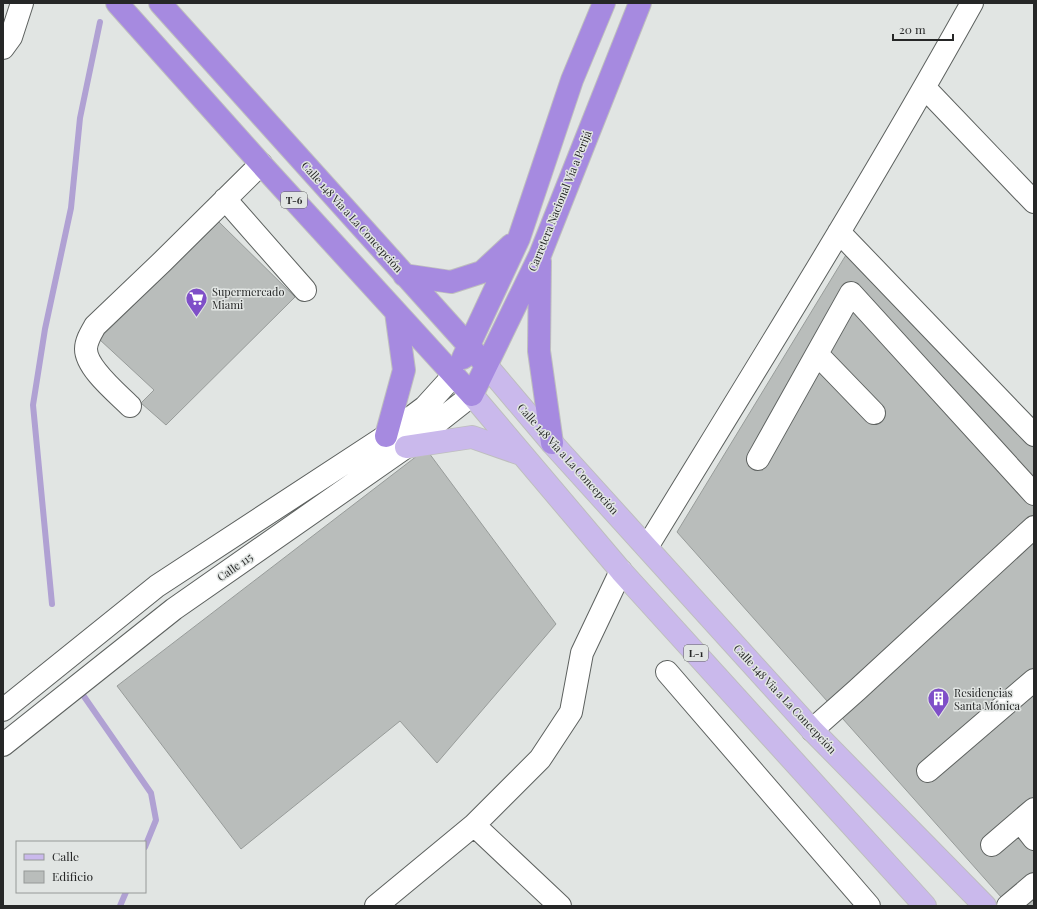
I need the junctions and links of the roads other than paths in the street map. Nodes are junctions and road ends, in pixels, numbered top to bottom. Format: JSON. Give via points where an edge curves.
{"nodes":[{"id":1,"x":22,"y":3,"type":"edge"},
{"id":2,"x":117,"y":3,"type":"edge"},
{"id":3,"x":160,"y":3,"type":"edge"},
{"id":4,"x":604,"y":3,"type":"edge"},
{"id":5,"x":640,"y":3,"type":"edge"},
{"id":6,"x":972,"y":3,"type":"edge"},
{"id":7,"x":3,"y":48,"type":"edge"},
{"id":8,"x":925,"y":88,"type":"junction"},
{"id":9,"x":261,"y":164,"type":"junction"},
{"id":10,"x":225,"y":199,"type":"junction"},
{"id":11,"x":1034,"y":202,"type":"edge"},
{"id":12,"x":839,"y":232,"type":"junction"},
{"id":13,"x":519,"y":238,"type":"junction"},
{"id":14,"x":540,"y":255,"type":"junction"},
{"id":15,"x":404,"y":275,"type":"junction"},
{"id":16,"x":305,"y":290,"type":"dead end"},
{"id":17,"x":396,"y":312,"type":"junction"},
{"id":18,"x":469,"y":346,"type":"junction"},
{"id":19,"x":817,"y":354,"type":"junction"},
{"id":20,"x":486,"y":365,"type":"junction"},
{"id":21,"x":454,"y":375,"type":"junction"},
{"id":22,"x":472,"y":395,"type":"junction"},
{"id":23,"x":130,"y":406,"type":"dead end"},
{"id":24,"x":874,"y":413,"type":"dead end"},
{"id":25,"x":1034,"y":435,"type":"edge"},
{"id":26,"x":386,"y":436,"type":"junction"},
{"id":27,"x":552,"y":443,"type":"junction"},
{"id":28,"x":406,"y":447,"type":"junction"},
{"id":29,"x":521,"y":454,"type":"junction"},
{"id":30,"x":758,"y":459,"type":"dead end"},
{"id":31,"x":1034,"y":494,"type":"edge"},
{"id":32,"x":1034,"y":527,"type":"edge"},
{"id":33,"x":647,"y":547,"type":"junction"},
{"id":34,"x":622,"y":571,"type":"junction"},
{"id":35,"x":667,"y":672,"type":"dead end"},
{"id":36,"x":1034,"y":680,"type":"edge"},
{"id":37,"x":3,"y":710,"type":"edge"},
{"id":38,"x":812,"y":730,"type":"junction"},
{"id":39,"x":6,"y":739,"type":"edge"},
{"id":40,"x":928,"y":771,"type":"dead end"},
{"id":41,"x":1027,"y":815,"type":"edge"},
{"id":42,"x":474,"y":825,"type":"junction"},
{"id":43,"x":1034,"y":839,"type":"edge"},
{"id":44,"x":992,"y":845,"type":"dead end"},
{"id":45,"x":1034,"y":884,"type":"edge"},
{"id":46,"x":376,"y":906,"type":"edge"},
{"id":47,"x":560,"y":906,"type":"edge"},
{"id":48,"x":869,"y":906,"type":"edge"},
{"id":49,"x":925,"y":906,"type":"edge"},
{"id":50,"x":985,"y":906,"type":"edge"},
{"id":51,"x":1008,"y":906,"type":"edge"}],
"edges":[{"from":1,"to":7,"type":"street","via":[[11,37]]},
{"from":2,"to":9,"type":"highway","number":"T-6"},
{"from":3,"to":15,"type":"highway","name":"Calle 148 Via a La Concepción"},
{"from":4,"to":13,"type":"highway","via":[[572,80]]},
{"from":5,"to":14,"type":"highway","name":"Carretera Nacional Vía a Perijá"},
{"from":6,"to":8,"type":"street"},
{"from":8,"to":11,"type":"street"},
{"from":8,"to":12,"type":"street"},
{"from":9,"to":10,"type":"street"},
{"from":9,"to":17,"type":"highway","number":"T-6"},
{"from":10,"to":16,"type":"street"},
{"from":10,"to":23,"type":"street","via":[[95,326],[89,337],[86,349],[89,360]]},
{"from":12,"to":25,"type":"street"},
{"from":12,"to":33,"type":"street"},
{"from":13,"to":15,"type":"highway","via":[[482,272],[476,274],[451,282]]},
{"from":13,"to":18,"type":"highway"},
{"from":14,"to":20,"type":"highway","name":"Carretera Nacional Vía a Perijá"},
{"from":14,"to":27,"type":"highway","via":[[539,351]]},
{"from":15,"to":18,"type":"highway","name":"Calle 148 Via a La Concepción"},
{"from":17,"to":21,"type":"highway","number":"T-6"},
{"from":17,"to":26,"type":"highway","via":[[404,370]]},
{"from":18,"to":20,"type":"highway","name":"Calle 148 Via a La Concepción"},
{"from":18,"to":21,"type":"highway"},
{"from":19,"to":24,"type":"street"},
{"from":19,"to":30,"type":"street"},
{"from":19,"to":31,"type":"street","via":[[851,293]]},
{"from":20,"to":22,"type":"highway","name":"Carretera Nacional Vía a Perijá"},
{"from":20,"to":27,"type":"main road","name":"Calle 148 Via a La Concepción"},
{"from":21,"to":22,"type":"highway","number":"T-6"},
{"from":21,"to":26,"type":"street","via":[[425,406]]},
{"from":22,"to":28,"type":"street","name":"Calle 115"},
{"from":22,"to":29,"type":"main road","number":"L-1"},
{"from":26,"to":37,"type":"street","via":[[157,586]]},
{"from":27,"to":33,"type":"main road","name":"Calle 148 Via a La Concepción"},
{"from":28,"to":29,"type":"main road","via":[[472,437]]},
{"from":28,"to":39,"type":"street","name":"Calle 115","via":[[174,609]]},
{"from":29,"to":34,"type":"main road","number":"L-1"},
{"from":32,"to":38,"type":"street"},
{"from":33,"to":38,"type":"main road","name":"Calle 148 Via a La Concepción"},
{"from":34,"to":42,"type":"street","via":[[582,653],[571,712],[540,759]]},
{"from":34,"to":49,"type":"main road","number":"L-1"},
{"from":35,"to":48,"type":"street"},
{"from":36,"to":40,"type":"street"},
{"from":38,"to":50,"type":"main road","name":"Calle 148 Via a La Concepción"},
{"from":41,"to":43,"type":"street"},
{"from":41,"to":44,"type":"street"},
{"from":42,"to":46,"type":"street"},
{"from":42,"to":47,"type":"street"},
{"from":45,"to":51,"type":"street"}]}
